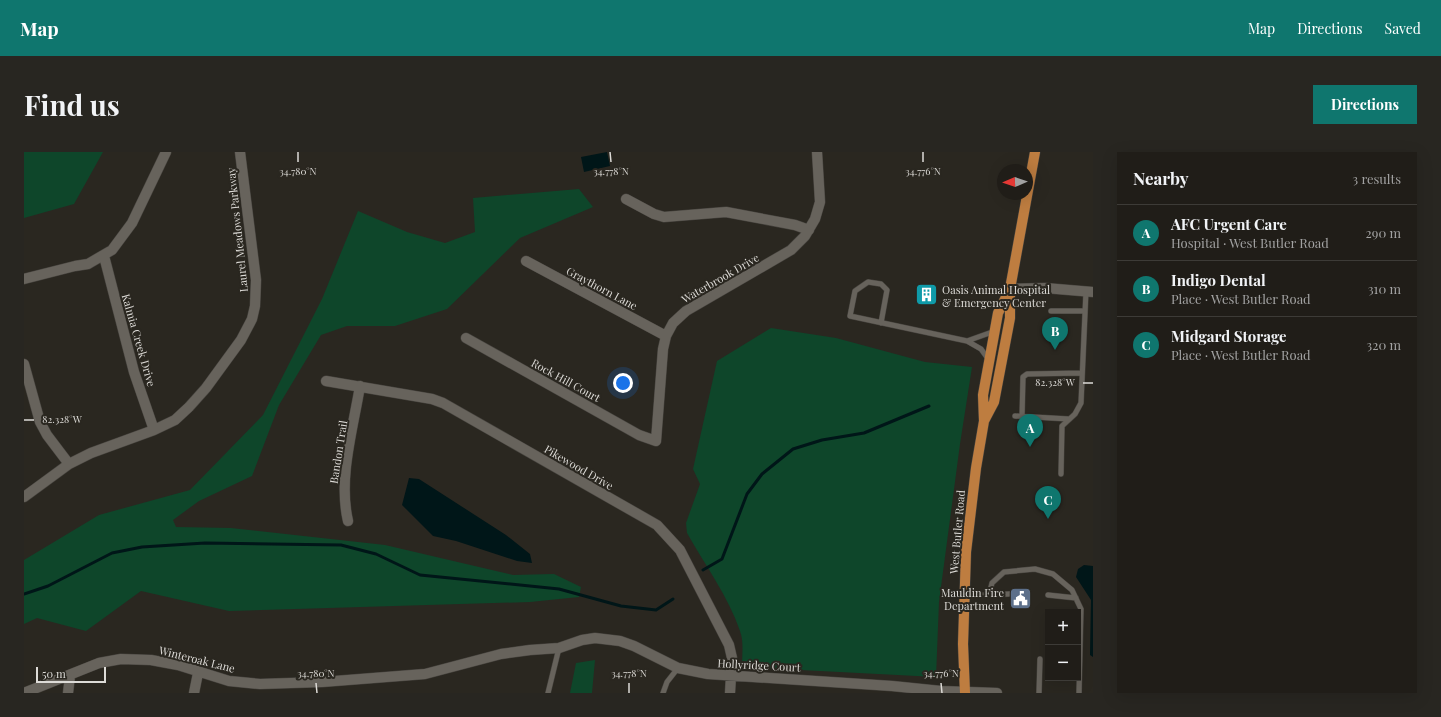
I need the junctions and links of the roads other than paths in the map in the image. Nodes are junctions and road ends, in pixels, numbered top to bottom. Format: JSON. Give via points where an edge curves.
{"nodes":[{"id":1,"x":166,"y":152,"type":"edge"},
{"id":2,"x":240,"y":152,"type":"edge"},
{"id":3,"x":817,"y":152,"type":"edge"},
{"id":4,"x":1035,"y":152,"type":"edge"},
{"id":5,"x":626,"y":199,"type":"dead end"},
{"id":6,"x":809,"y":230,"type":"junction"},
{"id":7,"x":104,"y":256,"type":"junction"},
{"id":8,"x":526,"y":261,"type":"dead end"},
{"id":9,"x":24,"y":279,"type":"edge"},
{"id":10,"x":1010,"y":288,"type":"junction"},
{"id":11,"x":1089,"y":291,"type":"edge"},
{"id":12,"x":1051,"y":311,"type":"dead end"},
{"id":13,"x":1085,"y":311,"type":"junction"},
{"id":14,"x":881,"y":323,"type":"junction"},
{"id":15,"x":995,"y":331,"type":"junction"},
{"id":16,"x":666,"y":336,"type":"junction"},
{"id":17,"x":466,"y":338,"type":"dead end"},
{"id":18,"x":967,"y":341,"type":"junction"},
{"id":19,"x":989,"y":361,"type":"junction"},
{"id":20,"x":24,"y":364,"type":"edge"},
{"id":21,"x":1082,"y":373,"type":"junction"},
{"id":22,"x":326,"y":381,"type":"dead end"},
{"id":23,"x":360,"y":386,"type":"junction"},
{"id":24,"x":1015,"y":416,"type":"dead end"},
{"id":25,"x":1022,"y":417,"type":"junction"},
{"id":26,"x":1069,"y":419,"type":"junction"},
{"id":27,"x":984,"y":421,"type":"junction"},
{"id":28,"x":154,"y":430,"type":"junction"},
{"id":29,"x":656,"y":441,"type":"joint"},
{"id":30,"x":69,"y":464,"type":"junction"},
{"id":31,"x":1061,"y":474,"type":"dead end"},
{"id":32,"x":24,"y":497,"type":"edge"},
{"id":33,"x":348,"y":521,"type":"dead end"},
{"id":34,"x":1010,"y":594,"type":"dead end"},
{"id":35,"x":989,"y":595,"type":"junction"},
{"id":36,"x":964,"y":596,"type":"junction"},
{"id":37,"x":1048,"y":596,"type":"dead end"},
{"id":38,"x":1076,"y":598,"type":"junction"},
{"id":39,"x":559,"y":648,"type":"junction"},
{"id":40,"x":1040,"y":659,"type":"dead end"},
{"id":41,"x":678,"y":668,"type":"junction"},
{"id":42,"x":198,"y":673,"type":"junction"},
{"id":43,"x":70,"y":676,"type":"junction"},
{"id":44,"x":731,"y":676,"type":"junction"},
{"id":45,"x":24,"y":693,"type":"edge"},
{"id":46,"x":68,"y":693,"type":"edge"},
{"id":47,"x":194,"y":693,"type":"edge"},
{"id":48,"x":548,"y":693,"type":"edge"},
{"id":49,"x":663,"y":693,"type":"edge"},
{"id":50,"x":730,"y":693,"type":"edge"},
{"id":51,"x":965,"y":693,"type":"edge"},
{"id":52,"x":997,"y":693,"type":"edge"},
{"id":53,"x":1039,"y":693,"type":"edge"},
{"id":54,"x":1079,"y":693,"type":"edge"}],
"edges":[{"from":1,"to":7,"type":"street","via":[[129,229],[120,242]]},
{"from":2,"to":28,"type":"street","name":"Laurel Meadows Parkway","via":[[256,280],[252,319],[241,340],[190,407],[175,420]]},
{"from":3,"to":6,"type":"street","name":"Waterbrook Drive","via":[[820,202]]},
{"from":4,"to":10,"type":"main road","name":"West Butler Road"},
{"from":5,"to":6,"type":"street","via":[[664,217],[726,212]]},
{"from":6,"to":16,"type":"street","name":"Waterbrook Drive","via":[[791,250],[680,316]]},
{"from":7,"to":9,"type":"street","via":[[88,264]]},
{"from":7,"to":28,"type":"street","name":"Kalmia Creek Drive","via":[[134,372]]},
{"from":8,"to":16,"type":"street","name":"Graythorn Lane"},
{"from":10,"to":11,"type":"street"},
{"from":10,"to":15,"type":"main road","name":"West Butler Road","via":[[998,313]]},
{"from":10,"to":27,"type":"main road","name":"West Butler Road","via":[[1010,318],[994,402]]},
{"from":11,"to":13,"type":"lane"},
{"from":12,"to":13,"type":"lane"},
{"from":13,"to":21,"type":"lane"},
{"from":14,"to":14,"type":"lane","via":[[887,290],[881,284],[868,282],[855,291],[850,316]]},
{"from":14,"to":18,"type":"lane"},
{"from":15,"to":18,"type":"lane"},
{"from":15,"to":19,"type":"main road","name":"West Butler Road"},
{"from":16,"to":29,"type":"street","name":"Waterbrook Drive"},
{"from":17,"to":29,"type":"street","name":"Rock Hill Court","via":[[639,435]]},
{"from":18,"to":19,"type":"lane","via":[[981,349]]},
{"from":19,"to":27,"type":"main road","name":"West Butler Road","via":[[983,395]]},
{"from":20,"to":30,"type":"street","via":[[40,422]]},
{"from":21,"to":25,"type":"lane","via":[[1027,374],[1023,377]]},
{"from":21,"to":26,"type":"lane","via":[[1081,403]]},
{"from":22,"to":23,"type":"street","name":"Pikewood Drive"},
{"from":23,"to":33,"type":"street","name":"Bandon Trail","via":[[344,483],[344,505]]},
{"from":23,"to":44,"type":"street","name":"Pikewood Drive","via":[[443,403],[658,525],[680,550],[729,644],[732,658]]},
{"from":24,"to":25,"type":"lane"},
{"from":25,"to":26,"type":"lane"},
{"from":26,"to":31,"type":"lane","via":[[1062,426]]},
{"from":27,"to":36,"type":"main road","name":"West Butler Road","via":[[970,510]]},
{"from":28,"to":30,"type":"street","name":"Laurel Meadows Parkway","via":[[91,453]]},
{"from":30,"to":32,"type":"street","name":"Laurel Meadows Parkway"},
{"from":34,"to":35,"type":"lane"},
{"from":35,"to":36,"type":"lane"},
{"from":35,"to":38,"type":"lane","via":[[992,583],[1004,572],[1036,570],[1053,574],[1072,590]]},
{"from":36,"to":51,"type":"main road","name":"West Butler Road"},
{"from":37,"to":38,"type":"lane"},
{"from":38,"to":54,"type":"lane","via":[[1081,608]]},
{"from":39,"to":41,"type":"street","name":"Hollyridge Court","via":[[582,640],[608,639],[634,646]]},
{"from":39,"to":42,"type":"street","name":"Winteroak Lane","via":[[501,654],[425,674],[322,682],[260,684],[229,681]]},
{"from":39,"to":48,"type":"lane"},
{"from":40,"to":53,"type":"lane"},
{"from":41,"to":44,"type":"street","name":"Hollyridge Court"},
{"from":41,"to":49,"type":"lane","via":[[667,682]]},
{"from":42,"to":43,"type":"street","name":"Winteroak Lane","via":[[178,665],[121,659],[99,663]]},
{"from":42,"to":47,"type":"street"},
{"from":43,"to":45,"type":"street","name":"Winteroak Lane"},
{"from":43,"to":46,"type":"street"},
{"from":44,"to":50,"type":"street","name":"Pikewood Drive"},
{"from":44,"to":51,"type":"street","name":"Hollyridge Court"},
{"from":51,"to":52,"type":"street","name":"Hollyridge Court"}]}
